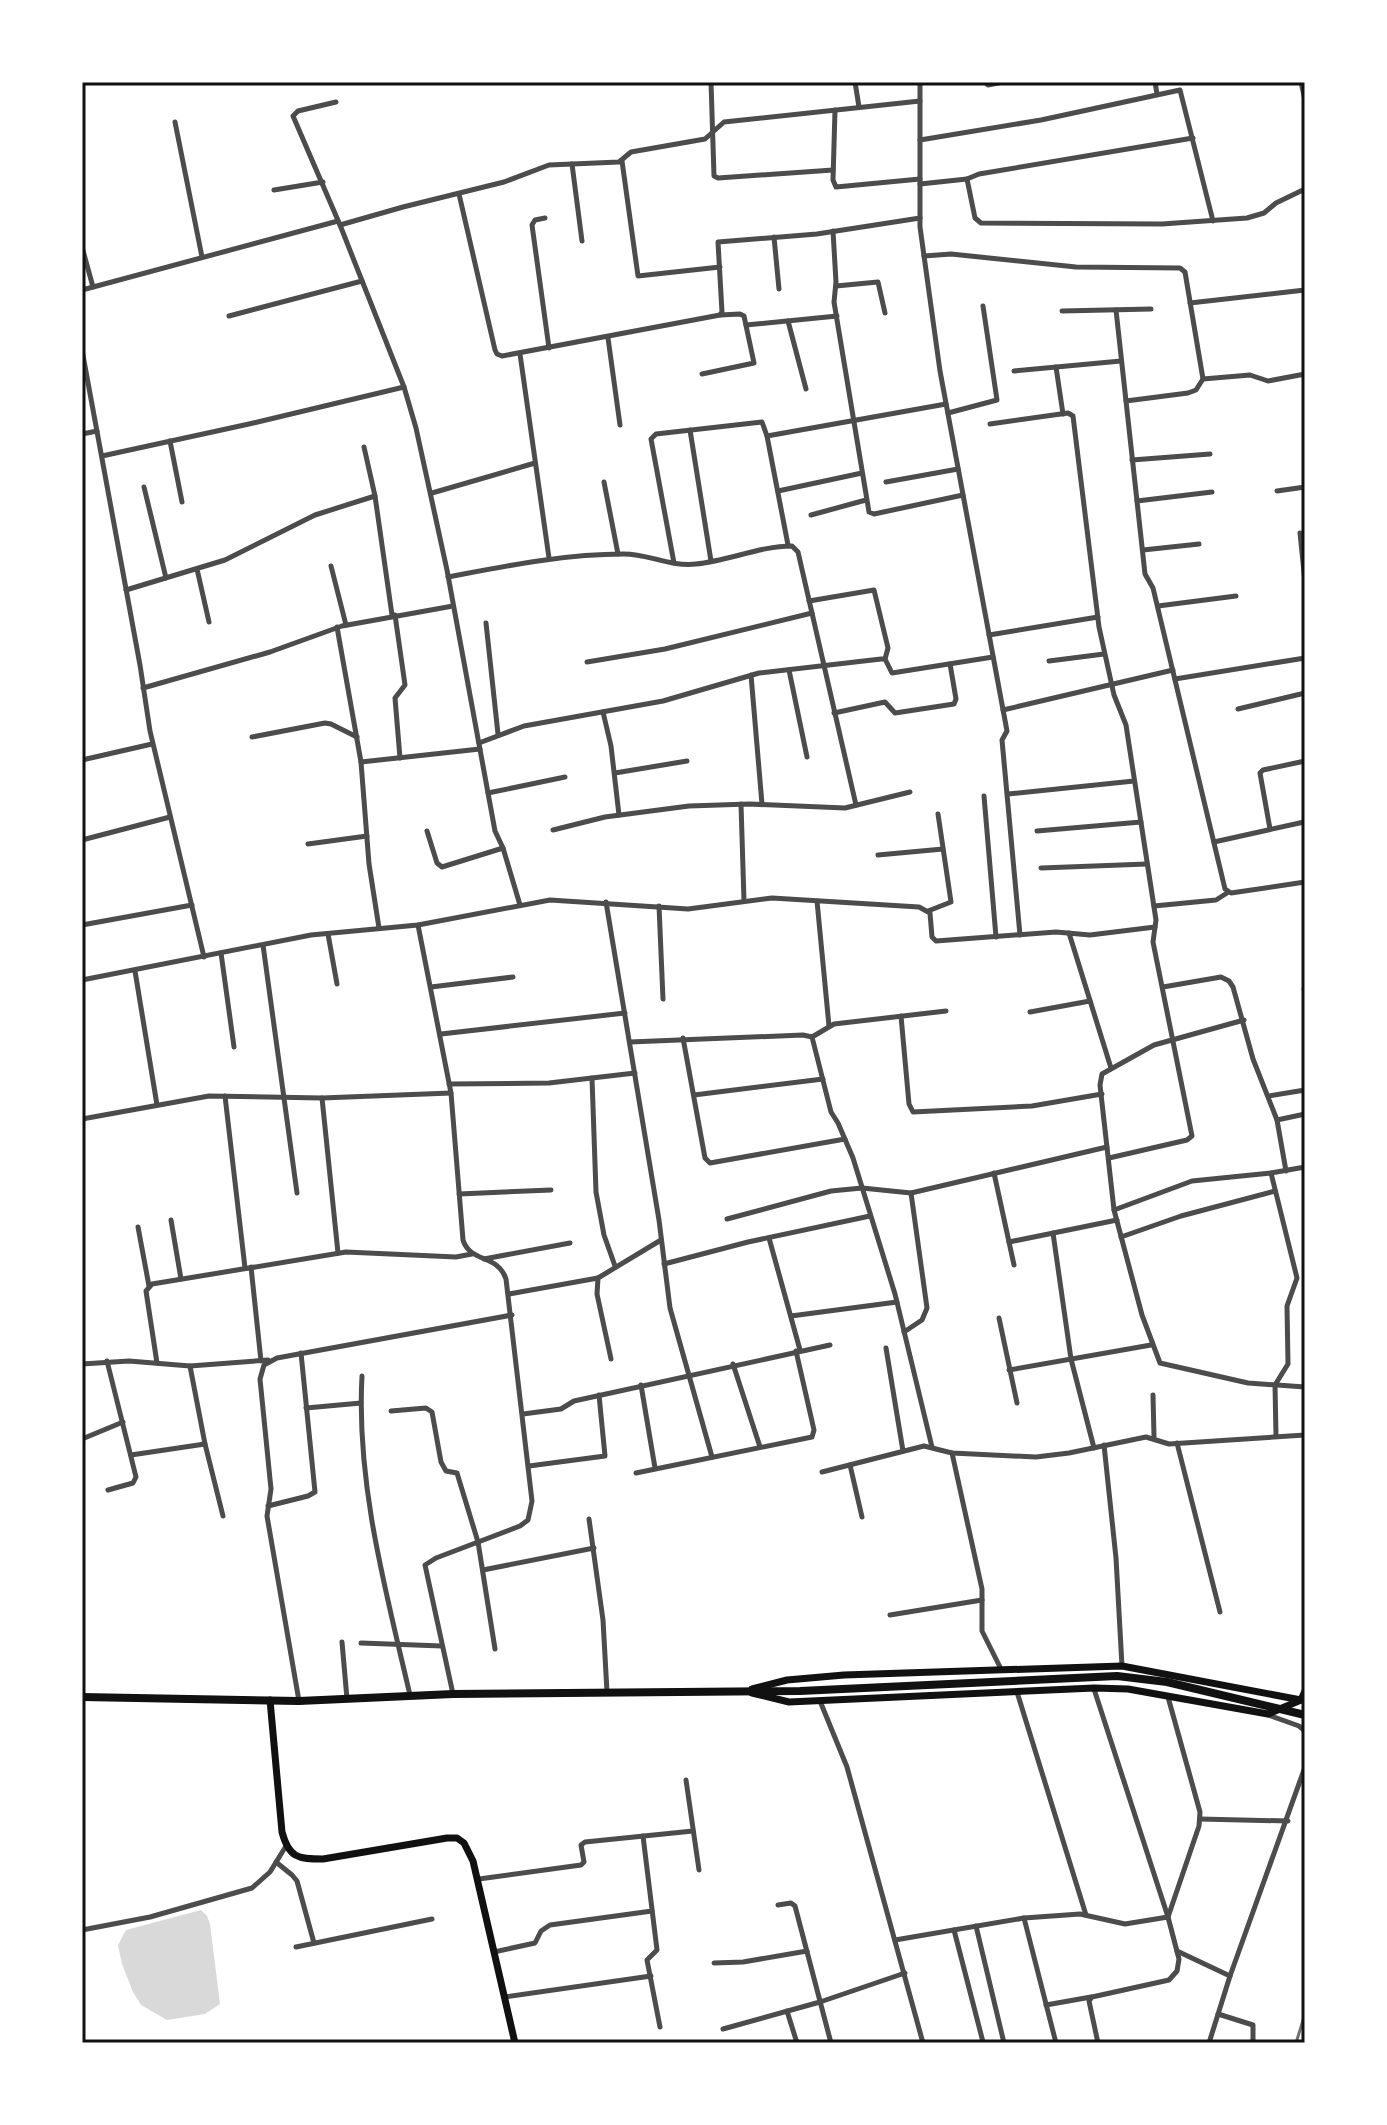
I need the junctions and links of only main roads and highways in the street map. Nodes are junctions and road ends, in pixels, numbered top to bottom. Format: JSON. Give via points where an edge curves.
{"nodes":[{"id":1,"x":746,"y":1691,"type":"junction"},
{"id":2,"x":1305,"y":1691,"type":"edge"},
{"id":3,"x":82,"y":1697,"type":"edge"},
{"id":4,"x":270,"y":1700,"type":"junction"},
{"id":5,"x":1301,"y":1700,"type":"junction"},
{"id":6,"x":1305,"y":1715,"type":"edge"},
{"id":7,"x":515,"y":2043,"type":"edge"}],
"edges":[{"from":1,"to":4,"type":"main road"},
{"from":1,"to":5,"type":"main road","via":[[844,1675],[1122,1666]]},
{"from":1,"to":5,"type":"main road","via":[[789,1702],[1128,1689],[1268,1714]]},
{"from":1,"to":6,"type":"main road","via":[[1117,1676],[1167,1682]]},
{"from":2,"to":5,"type":"main road"},
{"from":3,"to":4,"type":"main road"},
{"from":4,"to":7,"type":"main road","via":[[282,1832],[294,1855],[323,1859],[457,1838],[464,1843],[479,1879]]}]}
